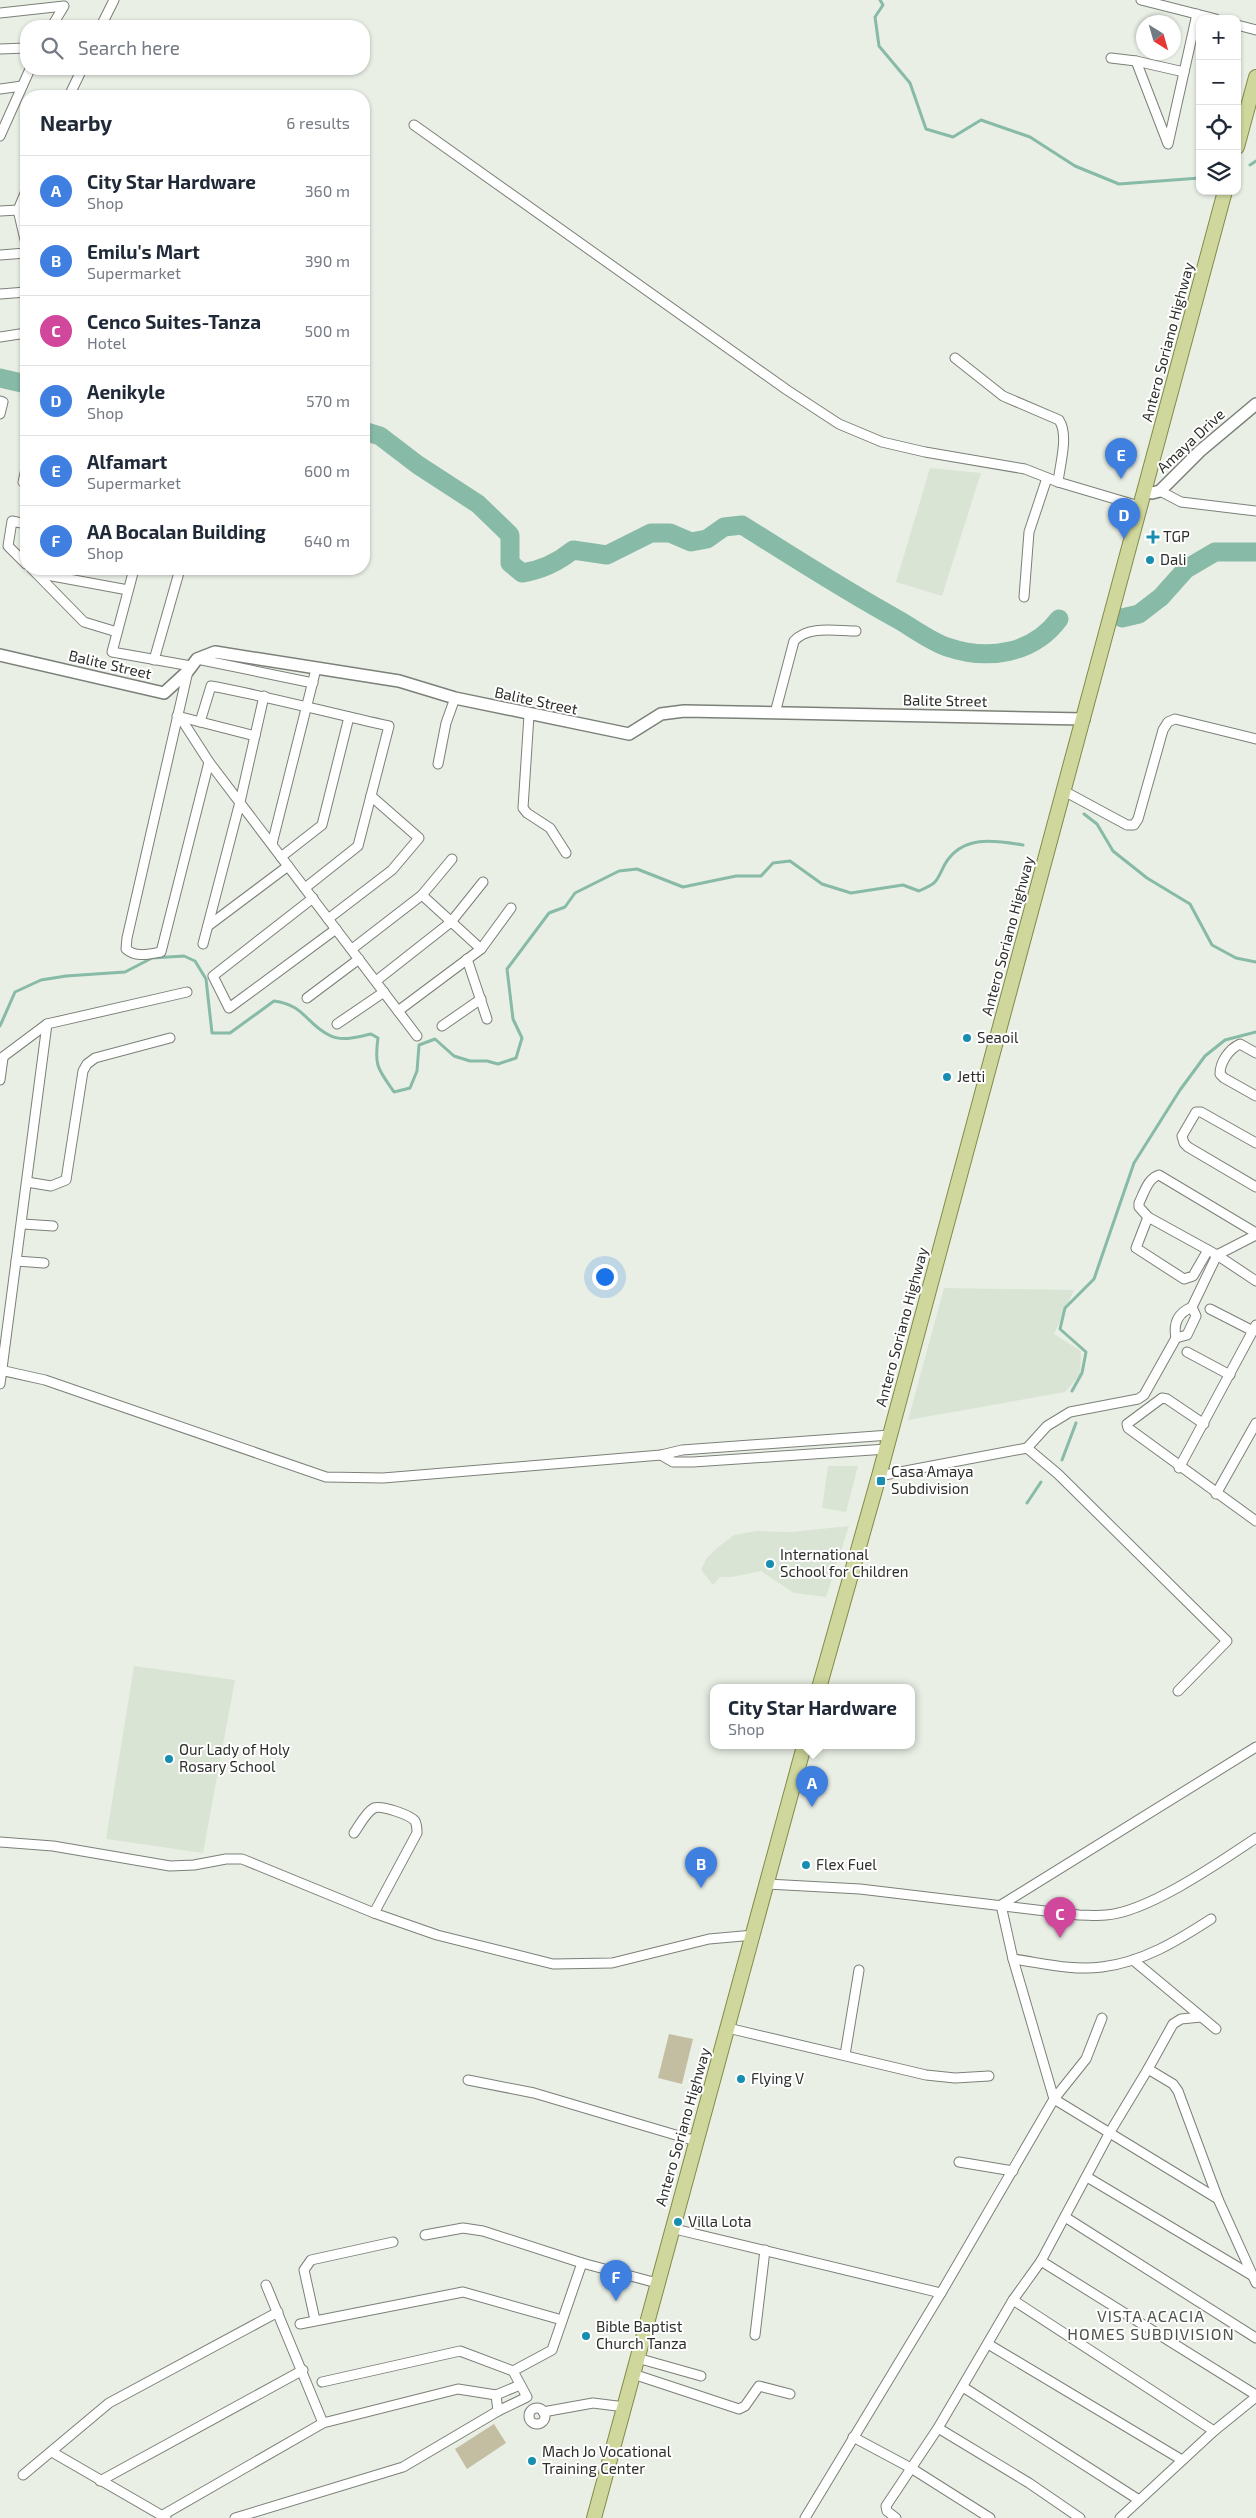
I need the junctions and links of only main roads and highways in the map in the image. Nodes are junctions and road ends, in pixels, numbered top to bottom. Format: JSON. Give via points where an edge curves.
{"nodes":[{"id":1,"x":1256,"y":78,"type":"edge"},
{"id":2,"x":1241,"y":132,"type":"edge"},
{"id":3,"x":1224,"y":195,"type":"edge"},
{"id":4,"x":820,"y":1684,"type":"edge"},
{"id":5,"x":803,"y":1749,"type":"edge"},
{"id":6,"x":594,"y":2518,"type":"edge"}],
"edges":[{"from":1,"to":2,"type":"main road"},
{"from":3,"to":4,"type":"main road","name":"Antero Soriano Highway"},
{"from":5,"to":6,"type":"main road","name":"Antero Soriano Highway"}]}
